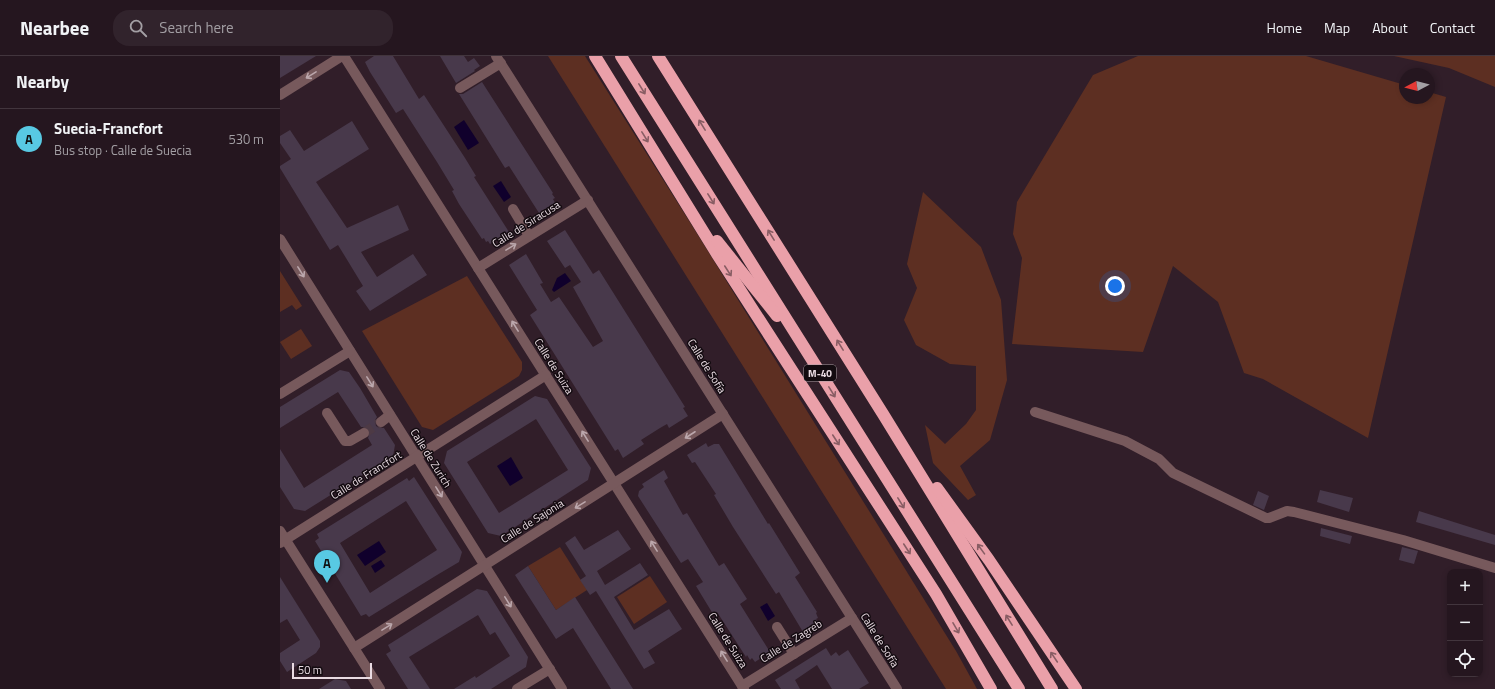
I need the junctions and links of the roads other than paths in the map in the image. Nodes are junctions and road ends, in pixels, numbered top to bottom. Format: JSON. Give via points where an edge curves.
{"nodes":[{"id":1,"x":343,"y":56,"type":"edge"},
{"id":2,"x":595,"y":56,"type":"edge"},
{"id":3,"x":622,"y":56,"type":"edge"},
{"id":4,"x":658,"y":56,"type":"edge"},
{"id":5,"x":498,"y":60,"type":"edge"},
{"id":6,"x":460,"y":88,"type":"dead end"},
{"id":7,"x":280,"y":95,"type":"edge"},
{"id":8,"x":682,"y":198,"type":"junction"},
{"id":9,"x":588,"y":200,"type":"junction"},
{"id":10,"x":513,"y":209,"type":"dead end"},
{"id":11,"x":529,"y":236,"type":"junction"},
{"id":12,"x":280,"y":239,"type":"edge"},
{"id":13,"x":478,"y":268,"type":"junction"},
{"id":14,"x":350,"y":351,"type":"junction"},
{"id":15,"x":813,"y":361,"type":"junction"},
{"id":16,"x":546,"y":375,"type":"junction"},
{"id":17,"x":280,"y":394,"type":"edge"},
{"id":18,"x":327,"y":412,"type":"dead end"},
{"id":19,"x":1035,"y":412,"type":"dead end"},
{"id":20,"x":723,"y":414,"type":"junction"},
{"id":21,"x":883,"y":414,"type":"junction"},
{"id":22,"x":390,"y":415,"type":"junction"},
{"id":23,"x":381,"y":422,"type":"tunnel mouth"},
{"id":24,"x":364,"y":432,"type":"tunnel mouth"},
{"id":25,"x":417,"y":457,"type":"junction"},
{"id":26,"x":615,"y":483,"type":"junction"},
{"id":27,"x":282,"y":538,"type":"edge"},
{"id":28,"x":485,"y":566,"type":"junction"},
{"id":29,"x":1495,"y":568,"type":"edge"},
{"id":30,"x":852,"y":618,"type":"junction"},
{"id":31,"x":777,"y":627,"type":"dead end"},
{"id":32,"x":354,"y":648,"type":"junction"},
{"id":33,"x":794,"y":654,"type":"junction"},
{"id":34,"x":550,"y":669,"type":"junction"},
{"id":35,"x":743,"y":687,"type":"edge"},
{"id":36,"x":380,"y":689,"type":"edge"},
{"id":37,"x":517,"y":689,"type":"edge"},
{"id":38,"x":562,"y":689,"type":"edge"},
{"id":39,"x":897,"y":689,"type":"edge"},
{"id":40,"x":991,"y":689,"type":"edge"},
{"id":41,"x":1019,"y":689,"type":"edge"},
{"id":42,"x":1052,"y":689,"type":"edge"},
{"id":43,"x":1076,"y":689,"type":"edge"}],
"edges":[{"from":1,"to":7,"type":"street","one_way":true},
{"from":1,"to":13,"type":"street","name":"Calle de Suiza"},
{"from":2,"to":8,"type":"highway","one_way":true},
{"from":3,"to":15,"type":"highway","number":"M-40","one_way":true},
{"from":21,"to":4,"type":"highway","number":"M-40","one_way":true},
{"from":5,"to":6,"type":"street"},
{"from":5,"to":9,"type":"street","name":"Calle de Sofía"},
{"from":8,"to":15,"type":"highway"},
{"from":8,"to":40,"type":"highway","one_way":true,"via":[[936,594]]},
{"from":9,"to":11,"type":"street","name":"Calle de Siracusa"},
{"from":9,"to":20,"type":"street","name":"Calle de Sofía"},
{"from":10,"to":11,"type":"street"},
{"from":13,"to":11,"type":"street","name":"Calle de Siracusa","one_way":true},
{"from":12,"to":14,"type":"street","name":"Calle de Zurich","one_way":true},
{"from":16,"to":13,"type":"street","name":"Calle de Suiza","one_way":true},
{"from":14,"to":17,"type":"street"},
{"from":14,"to":22,"type":"street","name":"Calle de Zurich","one_way":true},
{"from":15,"to":41,"type":"highway","number":"M-40","one_way":true},
{"from":16,"to":25,"type":"street","name":"Calle de Francfort"},
{"from":26,"to":16,"type":"street","name":"Calle de Suiza","one_way":true},
{"from":18,"to":24,"type":"street","via":[[346,441]]},
{"from":19,"to":29,"type":"street","via":[[1124,441],[1159,459],[1173,473],[1266,518],[1287,511],[1294,512],[1403,540]]},
{"from":20,"to":26,"type":"street","name":"Calle de Sajonia","one_way":true},
{"from":20,"to":30,"type":"street","name":"Calle de Sofía"},
{"from":42,"to":21,"type":"highway","number":"M-40","one_way":true},
{"from":43,"to":21,"type":"highway","one_way":true,"via":[[989,560]]},
{"from":22,"to":23,"type":"street"},
{"from":22,"to":25,"type":"street","name":"Calle de Zurich"},
{"from":25,"to":27,"type":"street","name":"Calle de Francfort"},
{"from":25,"to":28,"type":"street","name":"Calle de Zurich","one_way":true},
{"from":26,"to":28,"type":"street","name":"Calle de Sajonia","one_way":true},
{"from":35,"to":26,"type":"street","name":"Calle de Suiza","one_way":true},
{"from":27,"to":32,"type":"street"},
{"from":32,"to":28,"type":"street","name":"Calle de Sajonia","one_way":true},
{"from":28,"to":34,"type":"street","name":"Calle de Zurich","one_way":true},
{"from":30,"to":33,"type":"street","name":"Calle de Zagreb"},
{"from":30,"to":39,"type":"street","name":"Calle de Sofía"},
{"from":31,"to":33,"type":"street"},
{"from":32,"to":36,"type":"street"},
{"from":33,"to":35,"type":"street","name":"Calle de Zagreb"},
{"from":34,"to":37,"type":"street"},
{"from":34,"to":38,"type":"street","name":"Calle de Zurich"}]}
